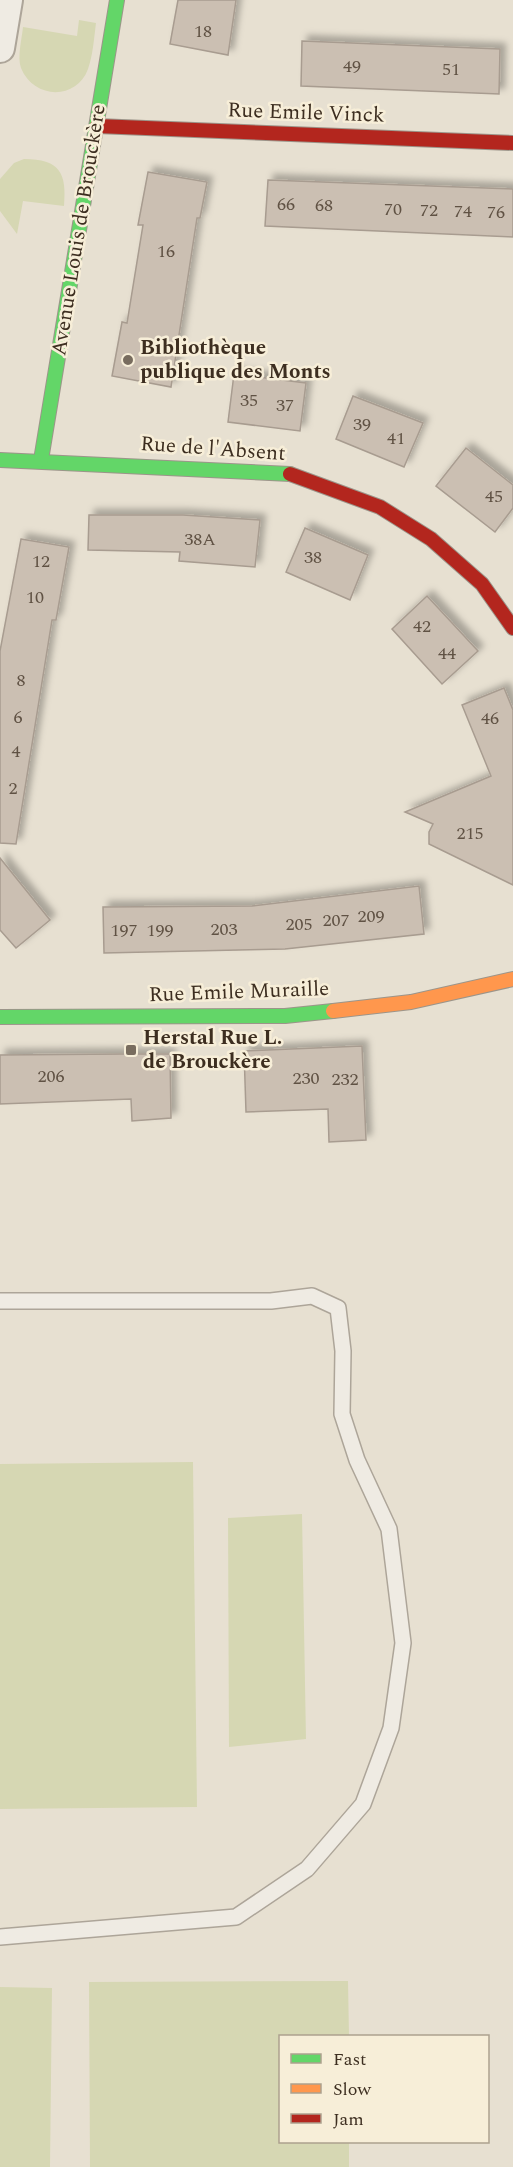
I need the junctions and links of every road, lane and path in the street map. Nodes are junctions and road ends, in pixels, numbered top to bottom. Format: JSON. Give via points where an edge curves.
{"nodes":[{"id":1,"x":8,"y":0,"type":"edge"},
{"id":2,"x":117,"y":0,"type":"edge"},
{"id":3,"x":0,"y":48,"type":"edge"},
{"id":4,"x":97,"y":126,"type":"junction"},
{"id":5,"x":513,"y":143,"type":"edge"},
{"id":6,"x":0,"y":460,"type":"edge"},
{"id":7,"x":42,"y":460,"type":"junction"},
{"id":8,"x":513,"y":628,"type":"edge"},
{"id":9,"x":513,"y":979,"type":"edge"},
{"id":10,"x":0,"y":1017,"type":"edge"},
{"id":11,"x":0,"y":1301,"type":"edge"},
{"id":12,"x":0,"y":1937,"type":"edge"}],
"edges":[{"from":1,"to":3,"type":"street"},
{"from":2,"to":4,"type":"street","name":"Avenue Louis de Brouckère"},
{"from":4,"to":5,"type":"street","name":"Rue Emile Vinck"},
{"from":4,"to":7,"type":"street","name":"Avenue Louis de Brouckère"},
{"from":6,"to":7,"type":"street","name":"Rue de l'Absent"},
{"from":7,"to":8,"type":"street","name":"Rue de l'Absent","via":[[286,473],[380,507],[431,539],[482,584]]},
{"from":9,"to":10,"type":"street","name":"Rue Emile Muraille","via":[[411,1002],[285,1016]]},
{"from":11,"to":12,"type":"lane","via":[[271,1301],[312,1296],[338,1308],[343,1351],[342,1414],[357,1460],[389,1529],[403,1643],[391,1728],[363,1804],[307,1869],[236,1917]]}]}
